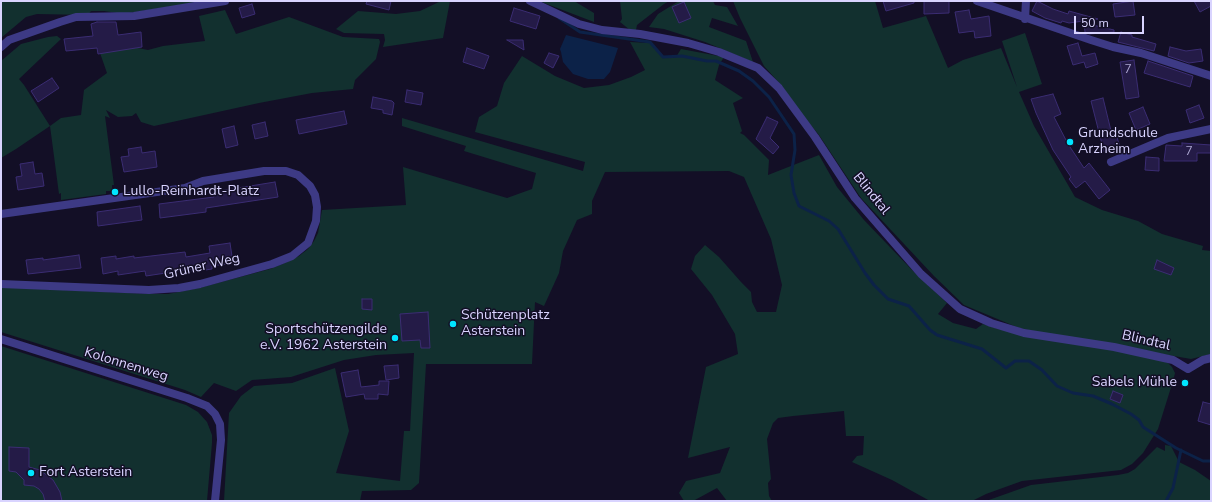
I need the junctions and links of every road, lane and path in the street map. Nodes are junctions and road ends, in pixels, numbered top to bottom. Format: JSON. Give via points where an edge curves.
{"nodes":[{"id":1,"x":225,"y":1,"type":"edge"},
{"id":2,"x":530,"y":1,"type":"edge"},
{"id":3,"x":977,"y":1,"type":"edge"},
{"id":4,"x":1026,"y":1,"type":"edge"},
{"id":5,"x":1025,"y":18,"type":"junction"},
{"id":6,"x":1,"y":47,"type":"edge"},
{"id":7,"x":1211,"y":76,"type":"edge"},
{"id":8,"x":1211,"y":129,"type":"edge"},
{"id":9,"x":1111,"y":162,"type":"dead end"},
{"id":10,"x":1,"y":214,"type":"edge"},
{"id":11,"x":1,"y":284,"type":"edge"},
{"id":12,"x":1,"y":339,"type":"edge"},
{"id":13,"x":1211,"y":358,"type":"edge"},
{"id":14,"x":215,"y":501,"type":"edge"}],
"edges":[{"from":1,"to":6,"type":"street","via":[[134,16],[76,17],[9,40]]},
{"from":2,"to":13,"type":"street","name":"Blindtal","via":[[579,24],[688,43],[758,68],[779,88],[855,198],[921,274],[960,309],[1024,333],[1120,348],[1173,360],[1188,369],[1198,362]]},
{"from":3,"to":5,"type":"street"},
{"from":4,"to":5,"type":"street"},
{"from":5,"to":7,"type":"street"},
{"from":8,"to":9,"type":"street","via":[[1168,138]]},
{"from":10,"to":11,"type":"street","name":"Grüner Weg","via":[[185,188],[203,181],[264,171],[286,171],[303,179],[315,195],[317,207],[316,221],[308,243],[292,256],[200,284],[165,290]]},
{"from":12,"to":14,"type":"street","name":"Kolonnenweg","via":[[207,406],[220,424],[221,440]]}]}
